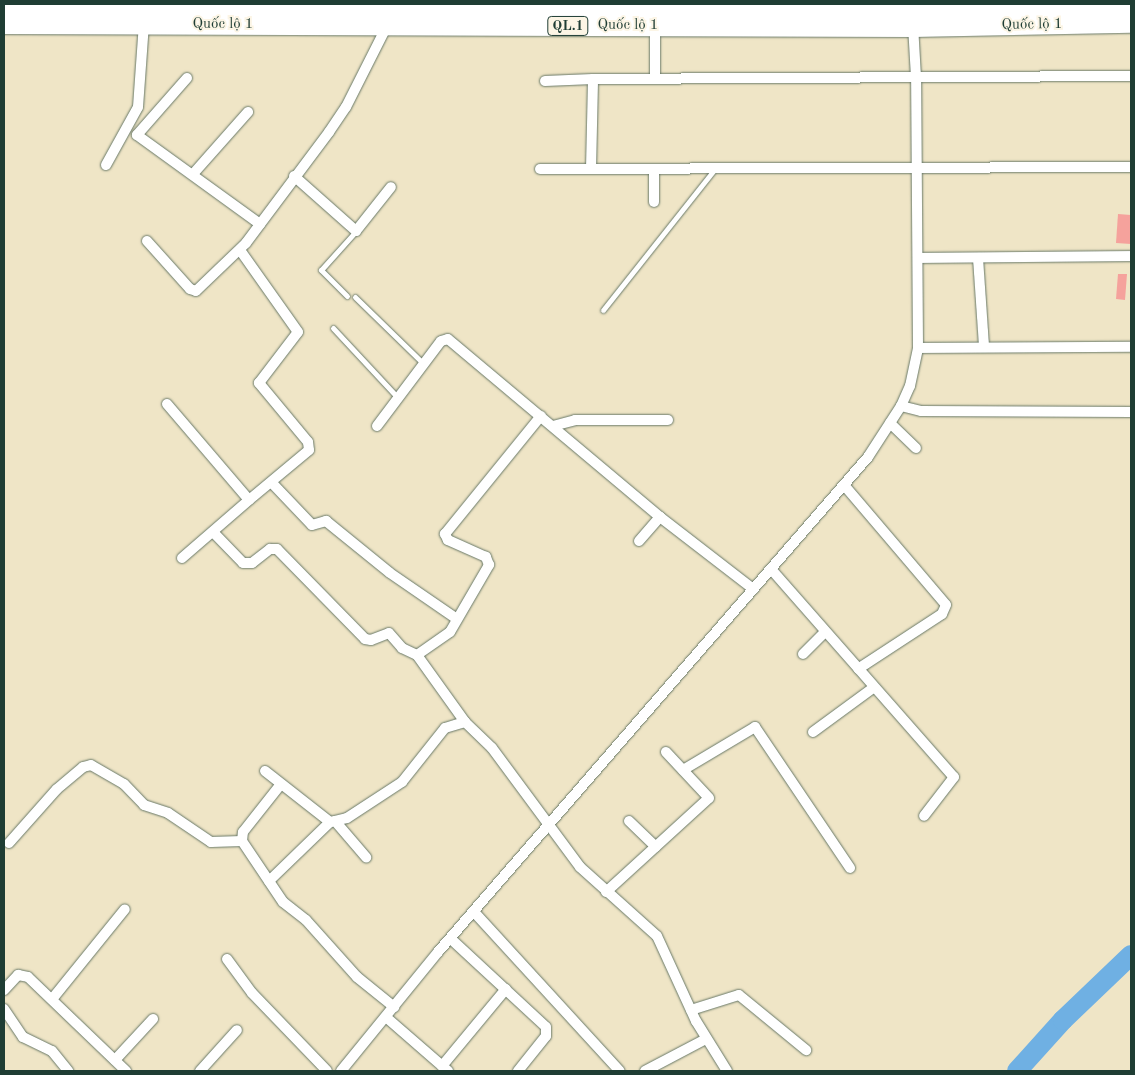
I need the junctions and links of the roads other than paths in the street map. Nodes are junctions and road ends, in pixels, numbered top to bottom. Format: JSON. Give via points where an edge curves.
{"nodes":[{"id":1,"x":49,"y":6,"type":"edge"},
{"id":2,"x":1004,"y":6,"type":"edge"},
{"id":3,"x":193,"y":7,"type":"edge"},
{"id":4,"x":1131,"y":7,"type":"edge"},
{"id":5,"x":4,"y":8,"type":"edge"},
{"id":6,"x":912,"y":12,"type":"edge"},
{"id":7,"x":1131,"y":23,"type":"edge"},
{"id":8,"x":4,"y":24,"type":"edge"},
{"id":9,"x":144,"y":24,"type":"junction"},
{"id":10,"x":387,"y":26,"type":"junction"},
{"id":11,"x":656,"y":26,"type":"junction"},
{"id":12,"x":1131,"y":76,"type":"edge"},
{"id":13,"x":916,"y":77,"type":"junction"},
{"id":14,"x":187,"y":78,"type":"dead end"},
{"id":15,"x":655,"y":78,"type":"junction"},
{"id":16,"x":593,"y":79,"type":"junction"},
{"id":17,"x":545,"y":81,"type":"dead end"},
{"id":18,"x":248,"y":112,"type":"dead end"},
{"id":19,"x":106,"y":164,"type":"dead end"},
{"id":20,"x":1131,"y":167,"type":"edge"},
{"id":21,"x":917,"y":168,"type":"junction"},
{"id":22,"x":540,"y":169,"type":"dead end"},
{"id":23,"x":591,"y":169,"type":"junction"},
{"id":24,"x":654,"y":170,"type":"junction"},
{"id":25,"x":714,"y":170,"type":"junction"},
{"id":26,"x":193,"y":174,"type":"junction"},
{"id":27,"x":294,"y":176,"type":"junction"},
{"id":28,"x":391,"y":187,"type":"dead end"},
{"id":29,"x":654,"y":202,"type":"dead end"},
{"id":30,"x":260,"y":224,"type":"junction"},
{"id":31,"x":356,"y":231,"type":"junction"},
{"id":32,"x":147,"y":241,"type":"dead end"},
{"id":33,"x":240,"y":250,"type":"junction"},
{"id":34,"x":1131,"y":256,"type":"edge"},
{"id":35,"x":919,"y":258,"type":"junction"},
{"id":36,"x":978,"y":258,"type":"junction"},
{"id":37,"x":347,"y":296,"type":"dead end"},
{"id":38,"x":356,"y":297,"type":"dead end"},
{"id":39,"x":603,"y":310,"type":"dead end"},
{"id":40,"x":332,"y":328,"type":"dead end"},
{"id":41,"x":984,"y":347,"type":"junction"},
{"id":42,"x":1131,"y":347,"type":"edge"},
{"id":43,"x":918,"y":348,"type":"junction"},
{"id":44,"x":425,"y":364,"type":"junction"},
{"id":45,"x":398,"y":398,"type":"junction"},
{"id":46,"x":167,"y":404,"type":"dead end"},
{"id":47,"x":901,"y":406,"type":"junction"},
{"id":48,"x":1131,"y":412,"type":"edge"},
{"id":49,"x":542,"y":416,"type":"junction"},
{"id":50,"x":668,"y":420,"type":"dead end"},
{"id":51,"x":890,"y":423,"type":"junction"},
{"id":52,"x":377,"y":426,"type":"dead end"},
{"id":53,"x":553,"y":426,"type":"junction"},
{"id":54,"x":916,"y":448,"type":"dead end"},
{"id":55,"x":272,"y":483,"type":"junction"},
{"id":56,"x":844,"y":485,"type":"junction"},
{"id":57,"x":249,"y":500,"type":"junction"},
{"id":58,"x":660,"y":517,"type":"junction"},
{"id":59,"x":213,"y":532,"type":"junction"},
{"id":60,"x":639,"y":541,"type":"dead end"},
{"id":61,"x":182,"y":558,"type":"dead end"},
{"id":62,"x":771,"y":569,"type":"junction"},
{"id":63,"x":753,"y":589,"type":"junction"},
{"id":64,"x":457,"y":619,"type":"junction"},
{"id":65,"x":824,"y":633,"type":"junction"},
{"id":66,"x":803,"y":654,"type":"dead end"},
{"id":67,"x":417,"y":655,"type":"junction"},
{"id":68,"x":858,"y":669,"type":"junction"},
{"id":69,"x":873,"y":688,"type":"junction"},
{"id":70,"x":465,"y":722,"type":"junction"},
{"id":71,"x":813,"y":732,"type":"dead end"},
{"id":72,"x":666,"y":752,"type":"dead end"},
{"id":73,"x":683,"y":770,"type":"junction"},
{"id":74,"x":264,"y":771,"type":"dead end"},
{"id":75,"x":282,"y":784,"type":"junction"},
{"id":76,"x":924,"y":816,"type":"dead end"},
{"id":77,"x":332,"y":821,"type":"junction"},
{"id":78,"x":629,"y":821,"type":"dead end"},
{"id":79,"x":550,"y":826,"type":"junction"},
{"id":80,"x":242,"y":841,"type":"junction"},
{"id":81,"x":9,"y":842,"type":"dead end"},
{"id":82,"x":656,"y":847,"type":"junction"},
{"id":83,"x":366,"y":857,"type":"dead end"},
{"id":84,"x":850,"y":868,"type":"dead end"},
{"id":85,"x":270,"y":881,"type":"junction"},
{"id":86,"x":606,"y":892,"type":"junction"},
{"id":87,"x":125,"y":909,"type":"dead end"},
{"id":88,"x":476,"y":913,"type":"junction"},
{"id":89,"x":451,"y":939,"type":"junction"},
{"id":90,"x":227,"y":959,"type":"dead end"},
{"id":91,"x":506,"y":989,"type":"junction"},
{"id":92,"x":4,"y":990,"type":"edge"},
{"id":93,"x":53,"y":998,"type":"junction"},
{"id":94,"x":394,"y":1007,"type":"junction"},
{"id":95,"x":4,"y":1009,"type":"edge"},
{"id":96,"x":691,"y":1010,"type":"junction"},
{"id":97,"x":153,"y":1018,"type":"dead end"},
{"id":98,"x":386,"y":1018,"type":"junction"},
{"id":99,"x":236,"y":1030,"type":"dead end"},
{"id":100,"x":706,"y":1039,"type":"junction"},
{"id":101,"x":806,"y":1050,"type":"dead end"},
{"id":102,"x":115,"y":1060,"type":"junction"},
{"id":103,"x":445,"y":1069,"type":"edge"},
{"id":104,"x":68,"y":1071,"type":"edge"},
{"id":105,"x":126,"y":1071,"type":"edge"},
{"id":106,"x":200,"y":1071,"type":"edge"},
{"id":107,"x":327,"y":1071,"type":"edge"},
{"id":108,"x":341,"y":1071,"type":"edge"},
{"id":109,"x":518,"y":1071,"type":"edge"},
{"id":110,"x":620,"y":1071,"type":"edge"},
{"id":111,"x":645,"y":1071,"type":"edge"},
{"id":112,"x":726,"y":1071,"type":"edge"}],
"edges":[{"from":1,"to":3,"type":"highway","name":"Quốc lộ 1","number":"QL.1"},
{"from":1,"to":5,"type":"highway","name":"Quốc lộ 1","number":"QL.1"},
{"from":2,"to":4,"type":"highway","name":"Quốc lộ 1","number":"QL.1"},
{"from":2,"to":6,"type":"highway","name":"Quốc lộ 1","number":"QL.1"},
{"from":3,"to":6,"type":"highway","name":"Quốc lộ 1","number":"QL.1"},
{"from":6,"to":7,"type":"highway","name":"Quốc lộ 1","number":"QL.1"},
{"from":6,"to":11,"type":"highway","name":"Quốc lộ 1","number":"QL.1"},
{"from":6,"to":13,"type":"street"},
{"from":8,"to":9,"type":"highway","name":"Quốc lộ 1","number":"QL.1"},
{"from":9,"to":10,"type":"highway","name":"Quốc lộ 1","number":"QL.1"},
{"from":9,"to":19,"type":"street","via":[[138,107]]},
{"from":10,"to":11,"type":"highway","name":"Quốc lộ 1","number":"QL.1"},
{"from":10,"to":27,"type":"street","via":[[346,107]]},
{"from":11,"to":15,"type":"street"},
{"from":12,"to":13,"type":"street"},
{"from":13,"to":15,"type":"street"},
{"from":13,"to":21,"type":"street"},
{"from":14,"to":26,"type":"street","via":[[137,135]]},
{"from":15,"to":16,"type":"street"},
{"from":16,"to":17,"type":"street"},
{"from":16,"to":23,"type":"street"},
{"from":18,"to":26,"type":"street"},
{"from":20,"to":21,"type":"street"},
{"from":21,"to":25,"type":"street"},
{"from":21,"to":35,"type":"street"},
{"from":22,"to":23,"type":"street"},
{"from":23,"to":24,"type":"street"},
{"from":24,"to":25,"type":"street"},
{"from":24,"to":29,"type":"street"},
{"from":25,"to":39,"type":"lane"},
{"from":26,"to":30,"type":"street"},
{"from":27,"to":30,"type":"street"},
{"from":27,"to":31,"type":"street"},
{"from":28,"to":31,"type":"street"},
{"from":30,"to":33,"type":"street"},
{"from":31,"to":37,"type":"lane","via":[[321,270]]},
{"from":32,"to":33,"type":"street","via":[[194,291]]},
{"from":33,"to":55,"type":"street","via":[[298,335],[259,380],[260,387],[310,446]]},
{"from":34,"to":36,"type":"street"},
{"from":35,"to":36,"type":"street"},
{"from":35,"to":43,"type":"street"},
{"from":36,"to":41,"type":"street"},
{"from":38,"to":44,"type":"lane"},
{"from":40,"to":45,"type":"lane"},
{"from":41,"to":42,"type":"street"},
{"from":41,"to":43,"type":"street"},
{"from":43,"to":47,"type":"street","via":[[910,386]]},
{"from":44,"to":45,"type":"street"},
{"from":44,"to":49,"type":"street","via":[[441,341],[448,340]]},
{"from":45,"to":52,"type":"street"},
{"from":46,"to":57,"type":"street"},
{"from":47,"to":48,"type":"street","via":[[921,411]]},
{"from":47,"to":51,"type":"street"},
{"from":49,"to":53,"type":"street"},
{"from":49,"to":64,"type":"street","via":[[445,534],[448,540],[481,554],[489,565]]},
{"from":50,"to":53,"type":"street","via":[[575,420]]},
{"from":51,"to":54,"type":"street"},
{"from":51,"to":56,"type":"street","via":[[868,458]]},
{"from":53,"to":58,"type":"street"},
{"from":55,"to":57,"type":"street"},
{"from":55,"to":64,"type":"street","via":[[310,523],[326,521],[390,573]]},
{"from":56,"to":62,"type":"street"},
{"from":56,"to":68,"type":"street","via":[[946,605],[942,614]]},
{"from":57,"to":59,"type":"street"},
{"from":58,"to":60,"type":"street"},
{"from":58,"to":63,"type":"street"},
{"from":59,"to":61,"type":"street"},
{"from":59,"to":67,"type":"street","via":[[243,563],[252,562],[270,549],[280,551],[365,639],[389,633],[402,648]]},
{"from":62,"to":63,"type":"street"},
{"from":62,"to":65,"type":"street"},
{"from":63,"to":79,"type":"street"},
{"from":64,"to":67,"type":"street","via":[[447,635]]},
{"from":65,"to":66,"type":"street"},
{"from":65,"to":68,"type":"street"},
{"from":67,"to":70,"type":"street"},
{"from":68,"to":69,"type":"street"},
{"from":69,"to":71,"type":"street"},
{"from":69,"to":76,"type":"street","via":[[954,777]]},
{"from":70,"to":77,"type":"street","via":[[453,724],[441,732],[402,782],[347,818]]},
{"from":70,"to":79,"type":"street","via":[[492,748]]},
{"from":72,"to":73,"type":"street"},
{"from":73,"to":82,"type":"street","via":[[709,798]]},
{"from":73,"to":84,"type":"street","via":[[755,727]]},
{"from":74,"to":75,"type":"street"},
{"from":75,"to":77,"type":"street"},
{"from":75,"to":80,"type":"street","via":[[243,832]]},
{"from":77,"to":83,"type":"street"},
{"from":77,"to":85,"type":"street"},
{"from":78,"to":82,"type":"street"},
{"from":79,"to":86,"type":"street","via":[[580,867]]},
{"from":79,"to":88,"type":"street"},
{"from":80,"to":81,"type":"street","via":[[211,842],[168,813],[144,805],[124,784],[91,765],[83,767],[57,789]]},
{"from":80,"to":85,"type":"street"},
{"from":82,"to":86,"type":"street"},
{"from":85,"to":94,"type":"street","via":[[283,902],[312,927],[357,977]]},
{"from":86,"to":96,"type":"street","via":[[657,936]]},
{"from":87,"to":93,"type":"street"},
{"from":88,"to":89,"type":"street"},
{"from":88,"to":110,"type":"street"},
{"from":89,"to":91,"type":"street"},
{"from":89,"to":94,"type":"street"},
{"from":90,"to":107,"type":"street","via":[[252,993]]},
{"from":91,"to":103,"type":"street"},
{"from":91,"to":109,"type":"street","via":[[541,1021],[547,1032]]},
{"from":92,"to":93,"type":"street","via":[[23,974]]},
{"from":93,"to":102,"type":"street"},
{"from":94,"to":98,"type":"street"},
{"from":95,"to":104,"type":"street","via":[[23,1037],[52,1051]]},
{"from":96,"to":100,"type":"street"},
{"from":96,"to":101,"type":"street","via":[[738,995]]},
{"from":97,"to":102,"type":"street"},
{"from":98,"to":103,"type":"street"},
{"from":98,"to":108,"type":"street"},
{"from":99,"to":106,"type":"street"},
{"from":100,"to":111,"type":"street"},
{"from":100,"to":112,"type":"street"},
{"from":102,"to":105,"type":"street"}]}
